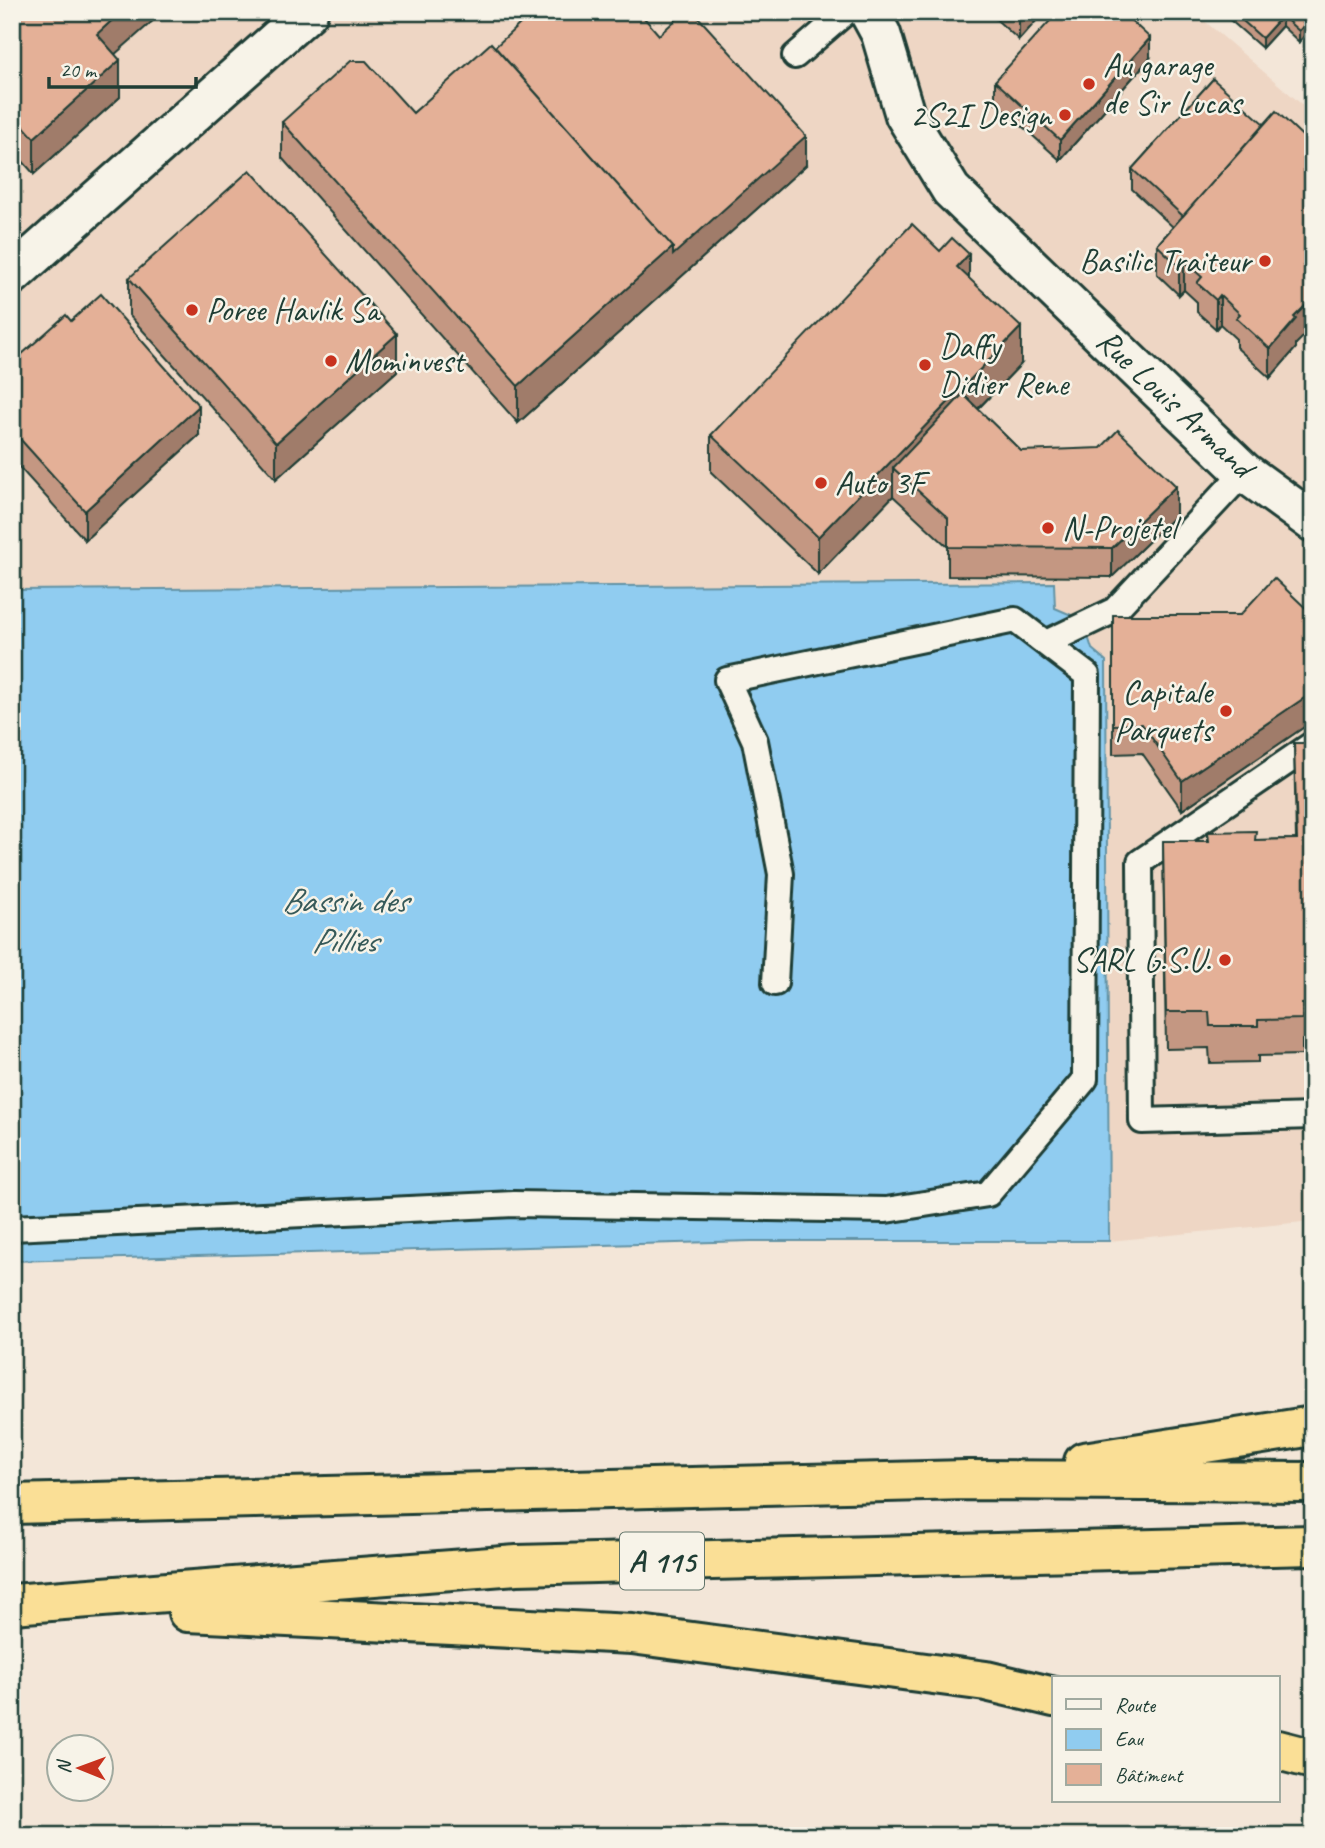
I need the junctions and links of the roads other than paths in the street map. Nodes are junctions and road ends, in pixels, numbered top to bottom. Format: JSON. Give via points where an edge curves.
{"nodes":[{"id":1,"x":307,"y":12,"type":"edge"},
{"id":2,"x":846,"y":12,"type":"edge"},
{"id":3,"x":869,"y":12,"type":"edge"},
{"id":4,"x":795,"y":56,"type":"dead end"},
{"id":5,"x":12,"y":275,"type":"edge"},
{"id":6,"x":1244,"y":472,"type":"junction"},
{"id":7,"x":1310,"y":514,"type":"edge"},
{"id":8,"x":1046,"y":643,"type":"junction"},
{"id":9,"x":1313,"y":744,"type":"edge"},
{"id":10,"x":775,"y":983,"type":"dead end"},
{"id":11,"x":1313,"y":1116,"type":"edge"},
{"id":12,"x":12,"y":1228,"type":"edge"},
{"id":13,"x":1313,"y":1426,"type":"edge"},
{"id":14,"x":967,"y":1480,"type":"junction"},
{"id":15,"x":1313,"y":1482,"type":"edge"},
{"id":16,"x":12,"y":1504,"type":"edge"},
{"id":17,"x":1313,"y":1545,"type":"edge"},
{"id":18,"x":22,"y":1604,"type":"edge"},
{"id":19,"x":1052,"y":1697,"type":"edge"},
{"id":20,"x":1280,"y":1751,"type":"edge"},
{"id":21,"x":1313,"y":1759,"type":"edge"}],
"edges":[{"from":1,"to":5,"type":"street"},
{"from":2,"to":4,"type":"lane"},
{"from":3,"to":6,"type":"street","name":"Rue Louis Armand","via":[[881,34],[905,115],[951,190]]},
{"from":6,"to":7,"type":"street","name":"Rue Louis Armand"},
{"from":6,"to":8,"type":"lane","via":[[1115,610]]},
{"from":8,"to":10,"type":"lane","via":[[1015,621],[727,680],[755,741],[781,874]]},
{"from":8,"to":12,"type":"lane","via":[[1087,675],[1084,1079],[988,1194],[886,1210],[514,1204]]},
{"from":9,"to":11,"type":"lane","via":[[1140,862],[1142,1121]]},
{"from":13,"to":14,"type":"highway"},
{"from":14,"to":15,"type":"highway","number":"A 115"},
{"from":14,"to":16,"type":"highway","number":"A 115"},
{"from":17,"to":18,"type":"highway","number":"A 115","via":[[517,1565]]},
{"from":18,"to":19,"type":"highway","via":[[632,1634],[986,1681]]},
{"from":20,"to":21,"type":"highway"}]}
